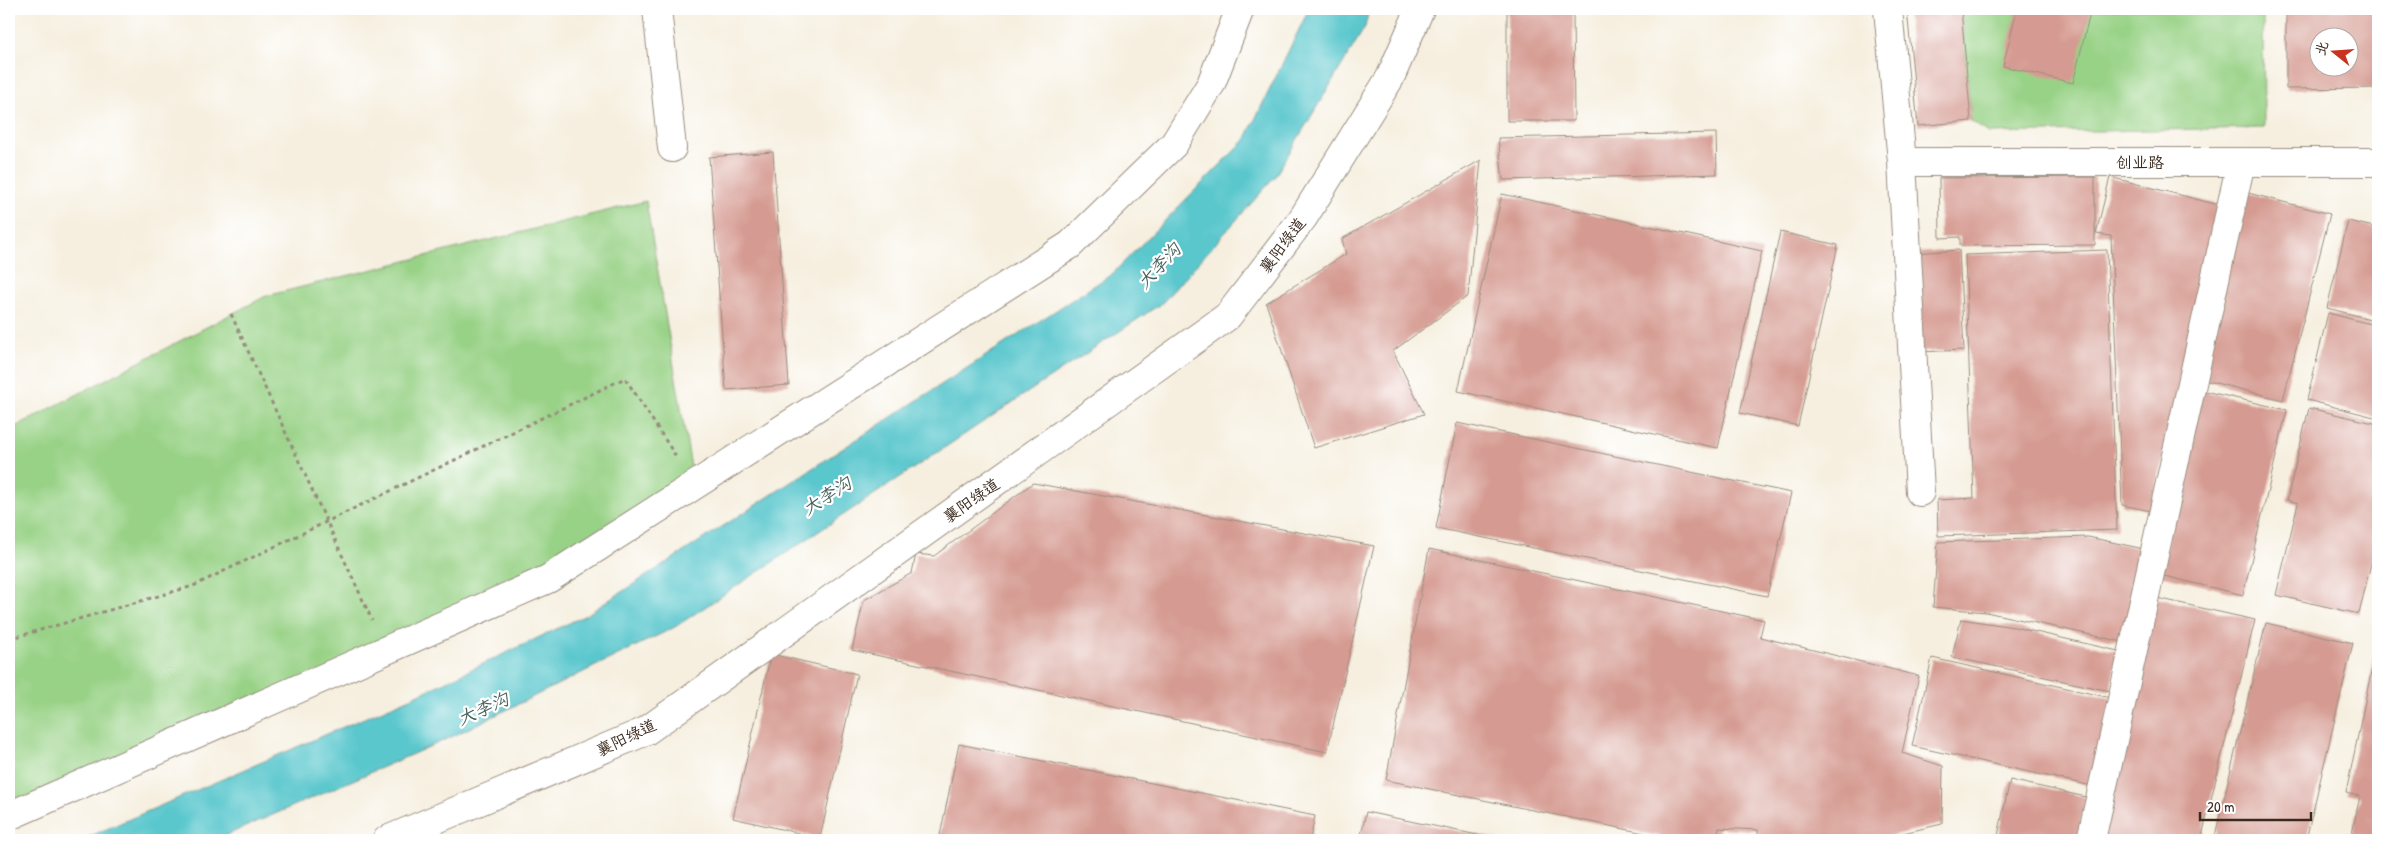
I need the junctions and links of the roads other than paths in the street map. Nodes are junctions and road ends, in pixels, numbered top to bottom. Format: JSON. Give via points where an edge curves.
{"nodes":[{"id":1,"x":657,"y":9,"type":"edge"},
{"id":2,"x":1240,"y":9,"type":"edge"},
{"id":3,"x":1420,"y":9,"type":"edge"},
{"id":4,"x":1888,"y":9,"type":"edge"},
{"id":5,"x":672,"y":148,"type":"dead end"},
{"id":6,"x":1902,"y":162,"type":"junction"},
{"id":7,"x":2241,"y":162,"type":"junction"},
{"id":8,"x":2378,"y":162,"type":"edge"},
{"id":9,"x":1920,"y":492,"type":"dead end"},
{"id":10,"x":9,"y":816,"type":"edge"},
{"id":11,"x":387,"y":840,"type":"edge"},
{"id":12,"x":2091,"y":840,"type":"edge"}],
"edges":[{"from":1,"to":5,"type":"street"},
{"from":2,"to":10,"type":"street","via":[[1211,84],[1174,144],[1070,245],[548,579]]},
{"from":3,"to":11,"type":"street","name":"襄阳绿道","via":[[1390,78],[1303,218],[1228,316],[646,731]]},
{"from":4,"to":6,"type":"street"},
{"from":6,"to":7,"type":"street","name":"创业路"},
{"from":6,"to":9,"type":"street"},
{"from":7,"to":8,"type":"street","name":"创业路"},
{"from":7,"to":12,"type":"street"}]}
